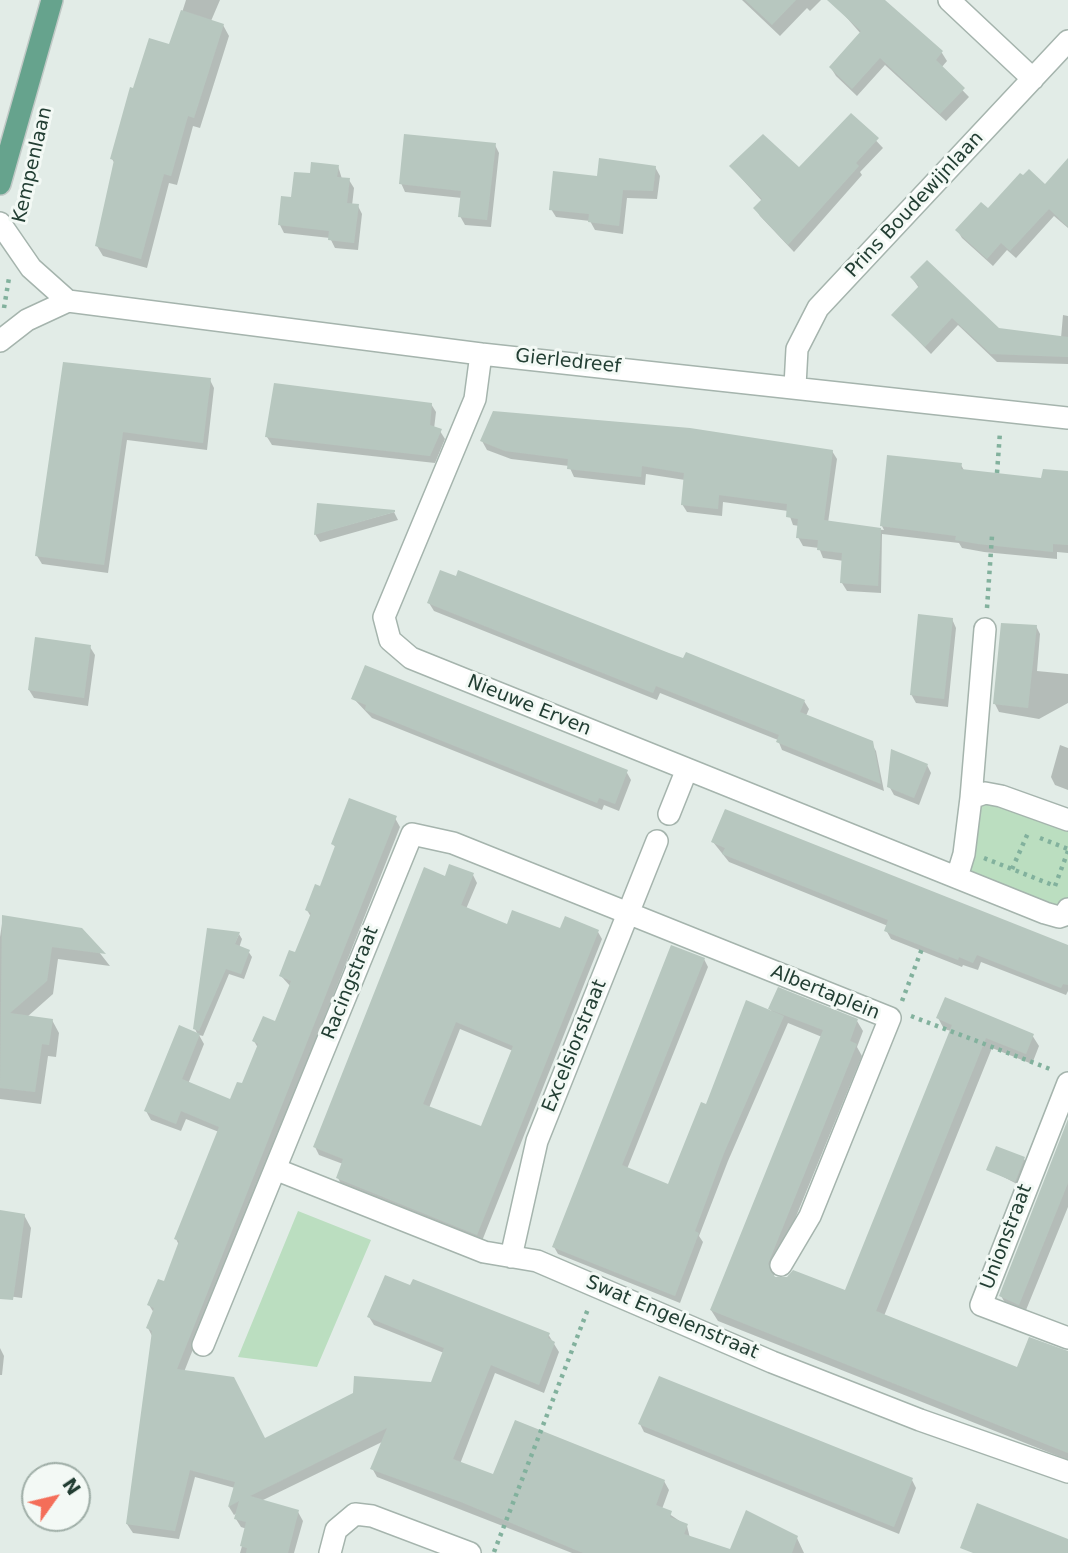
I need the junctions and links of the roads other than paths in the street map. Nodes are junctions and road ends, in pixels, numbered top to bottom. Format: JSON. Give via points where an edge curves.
{"nodes":[{"id":1,"x":52,"y":0,"type":"edge"},
{"id":2,"x":949,"y":0,"type":"edge"},
{"id":3,"x":1068,"y":41,"type":"edge"},
{"id":4,"x":1032,"y":79,"type":"junction"},
{"id":5,"x":0,"y":184,"type":"edge"},
{"id":6,"x":0,"y":223,"type":"edge"},
{"id":7,"x":68,"y":301,"type":"junction"},
{"id":8,"x":1,"y":331,"type":"edge"},
{"id":9,"x":481,"y":354,"type":"junction"},
{"id":10,"x":795,"y":386,"type":"junction"},
{"id":11,"x":1068,"y":418,"type":"edge"},
{"id":12,"x":985,"y":629,"type":"road end"},
{"id":13,"x":687,"y":769,"type":"junction"},
{"id":14,"x":971,"y":799,"type":"junction"},
{"id":15,"x":669,"y":814,"type":"dead end"},
{"id":16,"x":1068,"y":820,"type":"edge"},
{"id":17,"x":657,"y":841,"type":"dead end"},
{"id":18,"x":957,"y":877,"type":"junction"},
{"id":19,"x":1068,"y":909,"type":"edge"},
{"id":20,"x":626,"y":915,"type":"junction"},
{"id":21,"x":1068,"y":1083,"type":"edge"},
{"id":22,"x":275,"y":1168,"type":"junction"},
{"id":23,"x":511,"y":1257,"type":"junction"},
{"id":24,"x":781,"y":1265,"type":"dead end"},
{"id":25,"x":1068,"y":1338,"type":"edge"},
{"id":26,"x":203,"y":1345,"type":"dead end"},
{"id":27,"x":1068,"y":1472,"type":"edge"},
{"id":28,"x":330,"y":1553,"type":"edge"},
{"id":29,"x":470,"y":1553,"type":"edge"}],
"edges":[{"from":1,"to":5,"type":"main road","name":"Kempenlaan"},
{"from":2,"to":4,"type":"street"},
{"from":3,"to":4,"type":"street","name":"Prins Boudewijnlaan"},
{"from":4,"to":10,"type":"street","name":"Prins Boudewijnlaan","via":[[818,308],[797,349]]},
{"from":6,"to":7,"type":"street","via":[[31,268]]},
{"from":7,"to":8,"type":"street"},
{"from":7,"to":9,"type":"street","name":"Gierledreef"},
{"from":9,"to":10,"type":"street","name":"Gierledreef"},
{"from":9,"to":13,"type":"street","name":"Nieuwe Erven","via":[[475,399],[384,617],[390,640],[411,658]]},
{"from":10,"to":11,"type":"street","name":"Gierledreef"},
{"from":12,"to":14,"type":"street"},
{"from":13,"to":15,"type":"street"},
{"from":13,"to":18,"type":"street","name":"Nieuwe Erven"},
{"from":14,"to":16,"type":"street","via":[[985,793],[1001,796]]},
{"from":14,"to":18,"type":"street"},
{"from":17,"to":20,"type":"street","name":"Excelsiorstraat"},
{"from":18,"to":19,"type":"street","name":"Nieuwe Erven","via":[[1045,913],[1059,917]]},
{"from":20,"to":22,"type":"street","name":"Racingstraat","via":[[453,843],[412,834]]},
{"from":20,"to":23,"type":"street","name":"Excelsiorstraat","via":[[537,1141]]},
{"from":20,"to":24,"type":"street","name":"Albertaplein","via":[[890,1018],[810,1216]]},
{"from":21,"to":25,"type":"street","name":"Unionstraat","via":[[981,1305]]},
{"from":22,"to":23,"type":"street","name":"Swat Engelenstraat","via":[[484,1252]]},
{"from":22,"to":26,"type":"street","name":"Racingstraat"},
{"from":23,"to":27,"type":"street","name":"Swat Engelenstraat","via":[[537,1261],[920,1420]]},
{"from":28,"to":29,"type":"street","via":[[336,1530],[355,1514],[372,1516]]}]}
